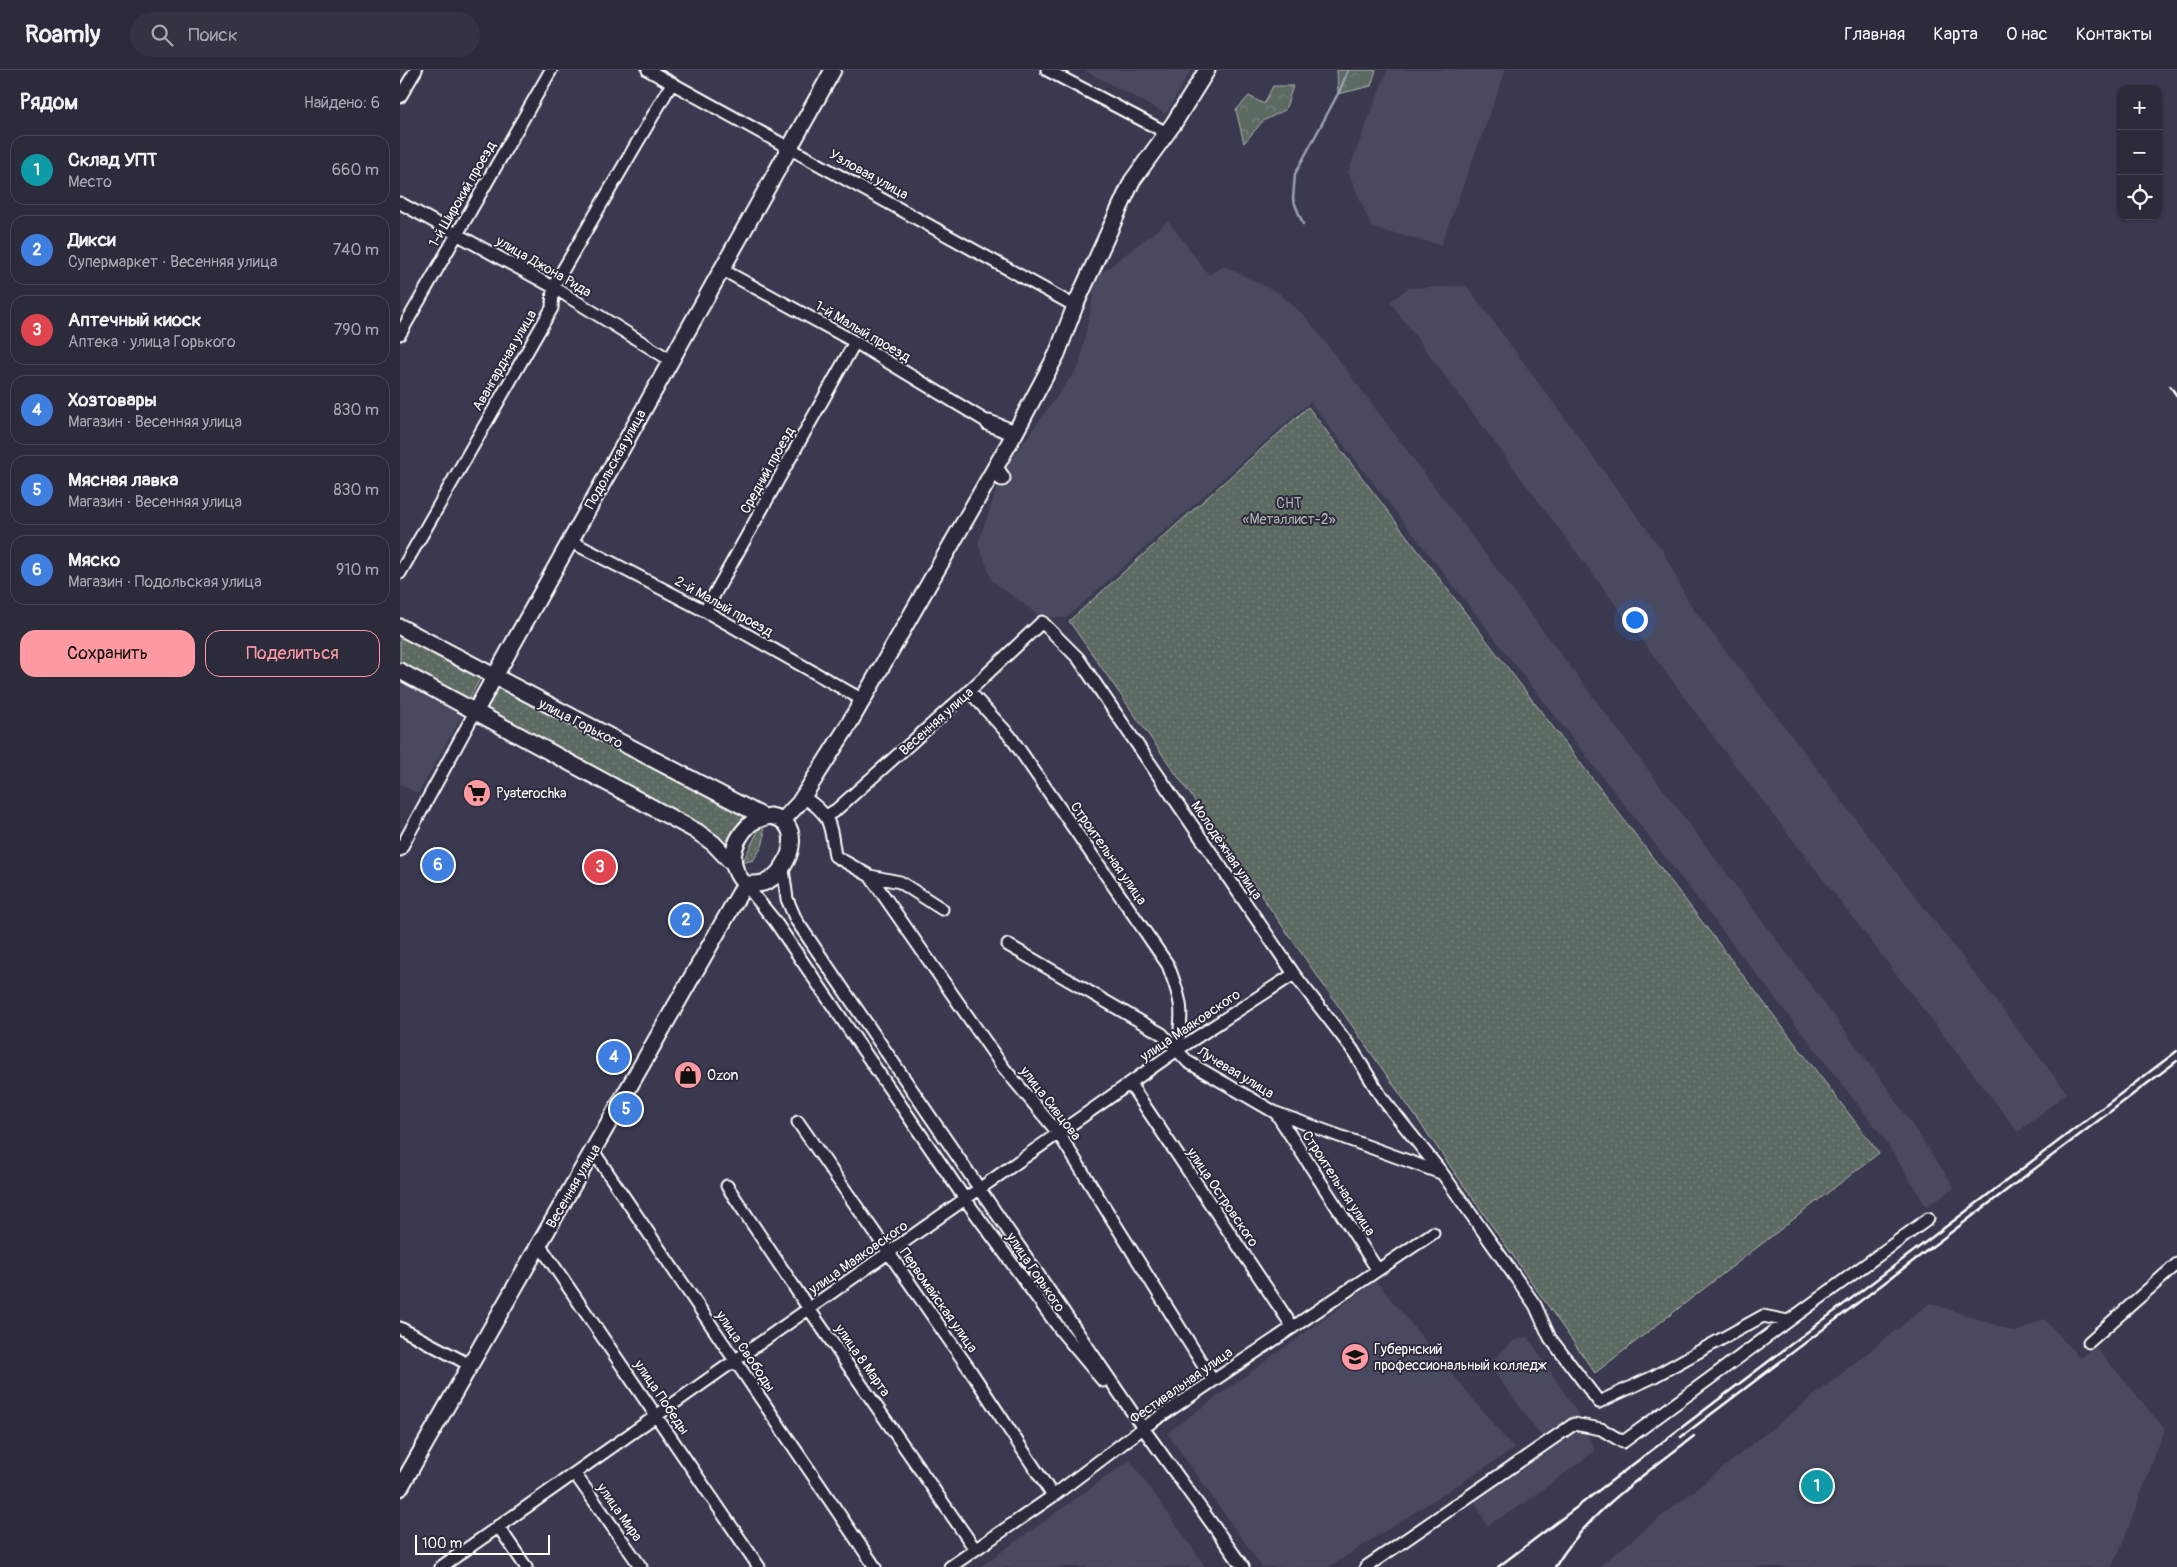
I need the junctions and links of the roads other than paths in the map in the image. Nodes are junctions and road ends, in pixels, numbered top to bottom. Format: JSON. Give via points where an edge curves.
{"nodes":[{"id":1,"x":416,"y":70,"type":"edge"},
{"id":2,"x":551,"y":70,"type":"edge"},
{"id":3,"x":648,"y":70,"type":"edge"},
{"id":4,"x":833,"y":70,"type":"edge"},
{"id":5,"x":1047,"y":70,"type":"edge"},
{"id":6,"x":1207,"y":70,"type":"edge"},
{"id":7,"x":672,"y":83,"type":"junction"},
{"id":8,"x":400,"y":97,"type":"edge"},
{"id":9,"x":1167,"y":133,"type":"junction"},
{"id":10,"x":790,"y":147,"type":"junction"},
{"id":11,"x":400,"y":203,"type":"edge"},
{"id":12,"x":457,"y":233,"type":"junction"},
{"id":13,"x":721,"y":269,"type":"junction"},
{"id":14,"x":553,"y":287,"type":"junction"},
{"id":15,"x":1074,"y":306,"type":"junction"},
{"id":16,"x":400,"y":334,"type":"edge"},
{"id":17,"x":855,"y":342,"type":"junction"},
{"id":18,"x":670,"y":360,"type":"junction"},
{"id":19,"x":989,"y":423,"type":"joint"},
{"id":20,"x":1015,"y":433,"type":"junction"},
{"id":21,"x":570,"y":541,"type":"junction"},
{"id":22,"x":400,"y":573,"type":"edge"},
{"id":23,"x":705,"y":611,"type":"junction"},
{"id":24,"x":1042,"y":622,"type":"joint"},
{"id":25,"x":400,"y":627,"type":"edge"},
{"id":26,"x":400,"y":671,"type":"edge"},
{"id":27,"x":493,"y":677,"type":"junction"},
{"id":28,"x":969,"y":691,"type":"junction"},
{"id":29,"x":863,"y":700,"type":"junction"},
{"id":30,"x":475,"y":712,"type":"junction"},
{"id":31,"x":802,"y":797,"type":"junction"},
{"id":32,"x":826,"y":816,"type":"junction"},
{"id":33,"x":764,"y":818,"type":"junction"},
{"id":34,"x":784,"y":819,"type":"junction"},
{"id":35,"x":400,"y":850,"type":"edge"},
{"id":36,"x":732,"y":862,"type":"junction"},
{"id":37,"x":783,"y":869,"type":"junction"},
{"id":38,"x":870,"y":876,"type":"junction"},
{"id":39,"x":745,"y":884,"type":"junction"},
{"id":40,"x":942,"y":909,"type":"dead end"},
{"id":41,"x":1008,"y":945,"type":"dead end"},
{"id":42,"x":1294,"y":974,"type":"junction"},
{"id":43,"x":1177,"y":1050,"type":"junction"},
{"id":44,"x":1130,"y":1084,"type":"junction"},
{"id":45,"x":1276,"y":1113,"type":"junction"},
{"id":46,"x":798,"y":1122,"type":"dead end"},
{"id":47,"x":1059,"y":1134,"type":"junction"},
{"id":48,"x":593,"y":1151,"type":"junction"},
{"id":49,"x":1442,"y":1173,"type":"junction"},
{"id":50,"x":727,"y":1186,"type":"dead end"},
{"id":51,"x":979,"y":1188,"type":"junction"},
{"id":52,"x":964,"y":1199,"type":"junction"},
{"id":53,"x":1928,"y":1219,"type":"dead end"},
{"id":54,"x":1433,"y":1233,"type":"dead end"},
{"id":55,"x":539,"y":1244,"type":"junction"},
{"id":56,"x":888,"y":1254,"type":"junction"},
{"id":57,"x":2177,"y":1264,"type":"edge"},
{"id":58,"x":1377,"y":1269,"type":"junction"},
{"id":59,"x":809,"y":1309,"type":"junction"},
{"id":60,"x":1788,"y":1321,"type":"junction"},
{"id":61,"x":1292,"y":1326,"type":"junction"},
{"id":62,"x":400,"y":1328,"type":"edge"},
{"id":63,"x":2089,"y":1342,"type":"dead end"},
{"id":64,"x":735,"y":1360,"type":"junction"},
{"id":65,"x":470,"y":1366,"type":"junction"},
{"id":66,"x":1212,"y":1381,"type":"junction"},
{"id":67,"x":657,"y":1415,"type":"junction"},
{"id":68,"x":1143,"y":1428,"type":"junction"},
{"id":69,"x":575,"y":1474,"type":"junction"},
{"id":70,"x":400,"y":1488,"type":"edge"},
{"id":71,"x":1053,"y":1496,"type":"junction"},
{"id":72,"x":498,"y":1526,"type":"junction"},
{"id":73,"x":976,"y":1549,"type":"junction"},
{"id":74,"x":441,"y":1567,"type":"edge"},
{"id":75,"x":526,"y":1567,"type":"edge"},
{"id":76,"x":641,"y":1567,"type":"edge"},
{"id":77,"x":759,"y":1567,"type":"edge"},
{"id":78,"x":875,"y":1567,"type":"edge"},
{"id":79,"x":950,"y":1567,"type":"edge"},
{"id":80,"x":1243,"y":1567,"type":"edge"},
{"id":81,"x":1366,"y":1567,"type":"edge"}],
"edges":[{"from":1,"to":8,"type":"street"},
{"from":2,"to":12,"type":"street","name":"1-й Широкий проезд"},
{"from":3,"to":7,"type":"street","name":"Узловая улица"},
{"from":4,"to":10,"type":"street","name":"Подольская улица"},
{"from":5,"to":9,"type":"street"},
{"from":6,"to":9,"type":"street"},
{"from":7,"to":10,"type":"street","name":"Узловая улица"},
{"from":7,"to":14,"type":"street","name":"Авангардная улица"},
{"from":9,"to":15,"type":"street","via":[[1132,181]]},
{"from":10,"to":13,"type":"street","name":"Подольская улица"},
{"from":10,"to":15,"type":"street","name":"Узловая улица"},
{"from":11,"to":12,"type":"street","name":"улица Джона Рида"},
{"from":12,"to":14,"type":"street","name":"улица Джона Рида"},
{"from":12,"to":16,"type":"street","name":"1-й Широкий проезд"},
{"from":13,"to":17,"type":"street","name":"1-й Малый проезд"},
{"from":13,"to":18,"type":"street","name":"Подольская улица"},
{"from":14,"to":18,"type":"street","name":"улица Джона Рида"},
{"from":14,"to":22,"type":"street","name":"Авангардная улица","via":[[552,308]]},
{"from":15,"to":20,"type":"street","via":[[1057,354]]},
{"from":17,"to":19,"type":"street","name":"1-й Малый проезд"},
{"from":17,"to":23,"type":"street","name":"Средний проезд"},
{"from":18,"to":21,"type":"street","name":"Подольская улица"},
{"from":19,"to":20,"type":"street"},
{"from":20,"to":29,"type":"street","via":[[999,473]]},
{"from":21,"to":23,"type":"street","name":"2-й Малый проезд"},
{"from":21,"to":27,"type":"street","name":"Подольская улица"},
{"from":23,"to":29,"type":"street","name":"2-й Малый проезд"},
{"from":24,"to":28,"type":"street","name":"Весенняя улица"},
{"from":24,"to":42,"type":"street","name":"Молодёжная улица","via":[[1078,658]]},
{"from":25,"to":27,"type":"street","name":"улица Горького"},
{"from":26,"to":30,"type":"street"},
{"from":27,"to":30,"type":"street","name":"Подольская улица"},
{"from":27,"to":33,"type":"street","name":"улица Горького"},
{"from":28,"to":32,"type":"street","name":"Весенняя улица"},
{"from":28,"to":43,"type":"street","name":"Строительная улица","via":[[1010,736],[1168,965],[1181,1000],[1182,1023]]},
{"from":29,"to":31,"type":"street"},
{"from":30,"to":35,"type":"street","name":"Подольская улица"},
{"from":30,"to":36,"type":"street","via":[[696,831]]},
{"from":31,"to":32,"type":"street","via":[[819,806]]},
{"from":31,"to":34,"type":"street"},
{"from":32,"to":38,"type":"street","via":[[835,856]]},
{"from":33,"to":34,"type":"street"},
{"from":33,"to":36,"type":"street","via":[[750,824],[742,834]]},
{"from":34,"to":37,"type":"street","via":[[790,828],[792,844]]},
{"from":36,"to":39,"type":"street"},
{"from":37,"to":39,"type":"street","via":[[768,882]]},
{"from":37,"to":51,"type":"street","name":"улица Горького","via":[[796,920]]},
{"from":38,"to":40,"type":"street","via":[[900,882]]},
{"from":38,"to":47,"type":"street","name":"улица Сивцова","via":[[1003,1067]]},
{"from":39,"to":48,"type":"street","name":"Весенняя улица"},
{"from":39,"to":52,"type":"street","name":"улица Горького","via":[[774,920]]},
{"from":41,"to":43,"type":"street","name":"Лучевая улица","via":[[1162,1034]]},
{"from":42,"to":43,"type":"street","name":"улица Маяковского"},
{"from":42,"to":49,"type":"street","name":"Молодёжная улица","via":[[1352,1048],[1382,1098]]},
{"from":43,"to":44,"type":"street","name":"улица Маяковского"},
{"from":43,"to":45,"type":"street","name":"Лучевая улица","via":[[1188,1062]]},
{"from":44,"to":47,"type":"street","name":"улица Маяковского"},
{"from":44,"to":61,"type":"street","name":"улица Островского"},
{"from":45,"to":49,"type":"street","name":"Лучевая улица"},
{"from":45,"to":58,"type":"street","name":"Строительная улица"},
{"from":46,"to":56,"type":"street","name":"Первомайская улица"},
{"from":47,"to":51,"type":"street","name":"улица Маяковского"},
{"from":47,"to":66,"type":"street","name":"улица Сивцова"},
{"from":48,"to":55,"type":"street","name":"Весенняя улица"},
{"from":48,"to":64,"type":"street","name":"улица Свободы"},
{"from":49,"to":60,"type":"street","name":"Молодёжная улица","via":[[1534,1305],[1550,1338],[1599,1402],[1763,1316]]},
{"from":50,"to":59,"type":"street","name":"улица 8 Марта"},
{"from":51,"to":52,"type":"street","name":"улица Маяковского"},
{"from":51,"to":68,"type":"street","name":"улица Горького"},
{"from":52,"to":56,"type":"street","name":"улица Маяковского"},
{"from":52,"to":68,"type":"street","name":"улица Горького","via":[[1062,1332]]},
{"from":53,"to":60,"type":"street"},
{"from":54,"to":58,"type":"street","name":"Фестивальная улица"},
{"from":55,"to":65,"type":"street","name":"Весенняя улица"},
{"from":55,"to":67,"type":"street","name":"улица Победы"},
{"from":56,"to":59,"type":"street","name":"улица Маяковского"},
{"from":56,"to":71,"type":"street","name":"Первомайская улица"},
{"from":57,"to":63,"type":"street"},
{"from":58,"to":61,"type":"street","name":"Фестивальная улица"},
{"from":59,"to":64,"type":"street","name":"улица Маяковского"},
{"from":59,"to":73,"type":"street","name":"улица 8 Марта"},
{"from":60,"to":81,"type":"street","via":[[1623,1442],[1600,1429],[1574,1424]]},
{"from":61,"to":66,"type":"street","name":"Фестивальная улица"},
{"from":62,"to":65,"type":"street"},
{"from":64,"to":67,"type":"street","name":"улица Маяковского"},
{"from":64,"to":78,"type":"street","name":"улица Свободы"},
{"from":65,"to":70,"type":"street","name":"Весенняя улица"},
{"from":66,"to":68,"type":"street","name":"Фестивальная улица"},
{"from":67,"to":69,"type":"street","name":"улица Маяковского"},
{"from":67,"to":77,"type":"street","name":"улица Победы"},
{"from":68,"to":71,"type":"street","name":"Фестивальная улица"},
{"from":68,"to":80,"type":"street"},
{"from":69,"to":72,"type":"street","name":"улица Маяковского"},
{"from":69,"to":76,"type":"street","name":"улица Мира"},
{"from":71,"to":73,"type":"street","name":"Фестивальная улица"},
{"from":72,"to":74,"type":"street","name":"улица Маяковского"},
{"from":72,"to":75,"type":"street"},
{"from":73,"to":79,"type":"street","name":"Фестивальная улица"}]}
